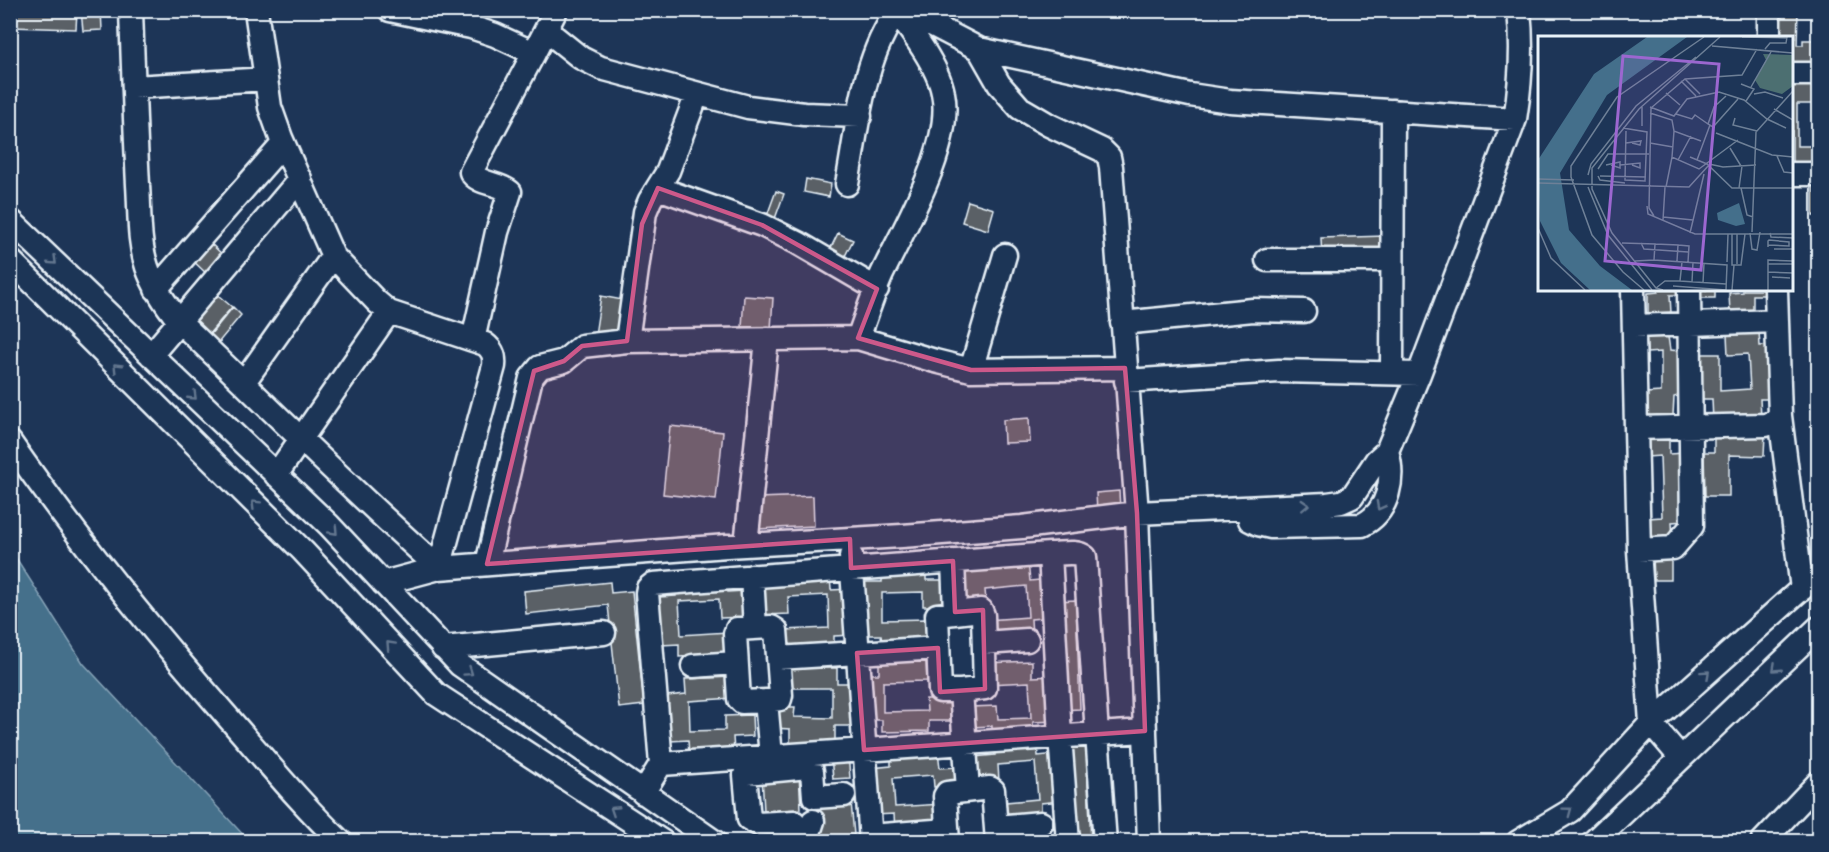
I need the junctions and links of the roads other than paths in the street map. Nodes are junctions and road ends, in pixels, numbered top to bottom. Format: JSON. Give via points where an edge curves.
{"nodes":[{"id":1,"x":131,"y":10,"type":"edge"},
{"id":2,"x":256,"y":10,"type":"edge"},
{"id":3,"x":390,"y":10,"type":"edge"},
{"id":4,"x":1519,"y":10,"type":"edge"},
{"id":5,"x":1769,"y":10,"type":"edge"},
{"id":6,"x":900,"y":11,"type":"edge"},
{"id":7,"x":551,"y":20,"type":"edge"},
{"id":8,"x":1769,"y":36,"type":"edge"},
{"id":9,"x":979,"y":49,"type":"junction"},
{"id":10,"x":534,"y":53,"type":"junction"},
{"id":11,"x":1793,"y":74,"type":"edge"},
{"id":12,"x":1818,"y":76,"type":"edge"},
{"id":13,"x":266,"y":79,"type":"junction"},
{"id":14,"x":134,"y":87,"type":"junction"},
{"id":15,"x":697,"y":94,"type":"junction"},
{"id":16,"x":1393,"y":111,"type":"junction"},
{"id":17,"x":860,"y":117,"type":"junction"},
{"id":18,"x":1515,"y":119,"type":"junction"},
{"id":19,"x":284,"y":144,"type":"junction"},
{"id":20,"x":1793,"y":174,"type":"edge"},
{"id":21,"x":1818,"y":174,"type":"edge"},
{"id":22,"x":300,"y":179,"type":"junction"},
{"id":23,"x":847,"y":184,"type":"dead end"},
{"id":24,"x":658,"y":188,"type":"junction"},
{"id":25,"x":10,"y":220,"type":"edge"},
{"id":26,"x":1005,"y":255,"type":"dead end"},
{"id":27,"x":333,"y":256,"type":"junction"},
{"id":28,"x":10,"y":260,"type":"edge"},
{"id":29,"x":1267,"y":260,"type":"dead end"},
{"id":30,"x":1392,"y":260,"type":"junction"},
{"id":31,"x":156,"y":289,"type":"junction"},
{"id":32,"x":876,"y":289,"type":"junction"},
{"id":33,"x":1633,"y":291,"type":"edge"},
{"id":34,"x":1689,"y":291,"type":"edge"},
{"id":35,"x":1776,"y":291,"type":"edge"},
{"id":36,"x":1304,"y":311,"type":"dead end"},
{"id":37,"x":389,"y":312,"type":"junction"},
{"id":38,"x":1777,"y":321,"type":"junction"},
{"id":39,"x":180,"y":322,"type":"junction"},
{"id":40,"x":1122,"y":323,"type":"junction"},
{"id":41,"x":1690,"y":325,"type":"junction"},
{"id":42,"x":1634,"y":326,"type":"junction"},
{"id":43,"x":858,"y":338,"type":"junction"},
{"id":44,"x":767,"y":339,"type":"junction"},
{"id":45,"x":473,"y":340,"type":"junction"},
{"id":46,"x":627,"y":340,"type":"junction"},
{"id":47,"x":150,"y":355,"type":"junction"},
{"id":48,"x":971,"y":370,"type":"junction"},
{"id":49,"x":1392,"y":372,"type":"junction"},
{"id":50,"x":1126,"y":374,"type":"junction"},
{"id":51,"x":1419,"y":374,"type":"junction"},
{"id":52,"x":244,"y":382,"type":"junction"},
{"id":53,"x":1780,"y":417,"type":"junction"},
{"id":54,"x":1691,"y":426,"type":"junction"},
{"id":55,"x":1636,"y":428,"type":"junction"},
{"id":56,"x":302,"y":438,"type":"junction"},
{"id":57,"x":10,"y":442,"type":"edge"},
{"id":58,"x":1387,"y":451,"type":"junction"},
{"id":59,"x":276,"y":474,"type":"junction"},
{"id":60,"x":1247,"y":508,"type":"junction"},
{"id":61,"x":1137,"y":513,"type":"junction"},
{"id":62,"x":850,"y":539,"type":"junction"},
{"id":63,"x":746,"y":545,"type":"junction"},
{"id":64,"x":1639,"y":550,"type":"junction"},
{"id":65,"x":1050,"y":554,"type":"junction"},
{"id":66,"x":953,"y":561,"type":"junction"},
{"id":67,"x":487,"y":564,"type":"junction"},
{"id":68,"x":439,"y":568,"type":"junction"},
{"id":69,"x":851,"y":568,"type":"junction"},
{"id":70,"x":1818,"y":573,"type":"edge"},
{"id":71,"x":752,"y":576,"type":"junction"},
{"id":72,"x":383,"y":583,"type":"junction"},
{"id":73,"x":1802,"y":589,"type":"junction"},
{"id":74,"x":955,"y":612,"type":"junction"},
{"id":75,"x":755,"y":628,"type":"junction"},
{"id":76,"x":1818,"y":628,"type":"edge"},
{"id":77,"x":604,"y":633,"type":"dead end"},
{"id":78,"x":1027,"y":640,"type":"dead end"},
{"id":79,"x":984,"y":643,"type":"junction"},
{"id":80,"x":443,"y":648,"type":"junction"},
{"id":81,"x":938,"y":648,"type":"junction"},
{"id":82,"x":857,"y":653,"type":"junction"},
{"id":83,"x":778,"y":658,"type":"junction"},
{"id":84,"x":736,"y":663,"type":"junction"},
{"id":85,"x":693,"y":666,"type":"dead end"},
{"id":86,"x":961,"y":691,"type":"junction"},
{"id":87,"x":766,"y":701,"type":"junction"},
{"id":88,"x":1651,"y":723,"type":"junction"},
{"id":89,"x":1145,"y":731,"type":"junction"},
{"id":90,"x":1097,"y":734,"type":"junction"},
{"id":91,"x":1060,"y":736,"type":"junction"},
{"id":92,"x":965,"y":743,"type":"junction"},
{"id":93,"x":864,"y":750,"type":"junction"},
{"id":94,"x":771,"y":756,"type":"junction"},
{"id":95,"x":1681,"y":758,"type":"junction"},
{"id":96,"x":661,"y":764,"type":"junction"},
{"id":97,"x":1818,"y":783,"type":"edge"},
{"id":98,"x":968,"y":790,"type":"junction"},
{"id":99,"x":643,"y":793,"type":"junction"},
{"id":100,"x":844,"y":795,"type":"dead end"},
{"id":101,"x":814,"y":797,"type":"junction"},
{"id":102,"x":1041,"y":823,"type":"dead end"},
{"id":103,"x":799,"y":832,"type":"edge"},
{"id":104,"x":997,"y":834,"type":"edge"},
{"id":105,"x":947,"y":836,"type":"edge"},
{"id":106,"x":870,"y":839,"type":"edge"},
{"id":107,"x":341,"y":842,"type":"edge"},
{"id":108,"x":663,"y":842,"type":"edge"},
{"id":109,"x":715,"y":842,"type":"edge"},
{"id":110,"x":1068,"y":842,"type":"edge"},
{"id":111,"x":1105,"y":842,"type":"edge"},
{"id":112,"x":1149,"y":842,"type":"edge"},
{"id":113,"x":1518,"y":842,"type":"edge"},
{"id":114,"x":1593,"y":842,"type":"edge"},
{"id":115,"x":1762,"y":842,"type":"edge"}],
"edges":[{"from":1,"to":14,"type":"street"},
{"from":2,"to":13,"type":"street"},
{"from":3,"to":10,"type":"street","via":[[471,27]]},
{"from":4,"to":18,"type":"street","via":[[1521,82]]},
{"from":5,"to":8,"type":"street"},
{"from":6,"to":9,"type":"street"},
{"from":6,"to":17,"type":"street","via":[[887,26],[868,74]]},
{"from":6,"to":32,"type":"street","via":[[933,66],[944,94],[944,123],[928,177]]},
{"from":7,"to":10,"type":"street"},
{"from":7,"to":15,"type":"street","via":[[581,58],[601,68]]},
{"from":9,"to":16,"type":"street","via":[[1230,101]]},
{"from":9,"to":40,"type":"street","via":[[999,84],[1020,108],[1109,157]]},
{"from":10,"to":45,"type":"street","via":[[471,172],[510,192]]},
{"from":11,"to":12,"type":"street"},
{"from":13,"to":14,"type":"street"},
{"from":13,"to":19,"type":"street","via":[[270,107]]},
{"from":14,"to":31,"type":"street","via":[[142,245]]},
{"from":15,"to":17,"type":"street","via":[[804,114]]},
{"from":15,"to":24,"type":"street"},
{"from":16,"to":18,"type":"street"},
{"from":16,"to":30,"type":"street"},
{"from":17,"to":23,"type":"street"},
{"from":18,"to":51,"type":"street"},
{"from":19,"to":22,"type":"street"},
{"from":19,"to":31,"type":"street"},
{"from":20,"to":21,"type":"street"},
{"from":22,"to":27,"type":"street"},
{"from":22,"to":39,"type":"street"},
{"from":24,"to":32,"type":"street","via":[[762,225]]},
{"from":24,"to":46,"type":"street","via":[[642,224]]},
{"from":25,"to":47,"type":"street","one_way":true},
{"from":26,"to":48,"type":"street"},
{"from":27,"to":37,"type":"street"},
{"from":27,"to":52,"type":"street"},
{"from":108,"to":28,"type":"street","one_way":true,"via":[[436,694],[303,551]]},
{"from":29,"to":30,"type":"street"},
{"from":30,"to":49,"type":"street"},
{"from":31,"to":39,"type":"street"},
{"from":32,"to":43,"type":"street"},
{"from":33,"to":42,"type":"street"},
{"from":34,"to":41,"type":"street"},
{"from":35,"to":38,"type":"street"},
{"from":36,"to":40,"type":"street","via":[[1253,310]]},
{"from":37,"to":45,"type":"street"},
{"from":37,"to":56,"type":"street"},
{"from":38,"to":41,"type":"street"},
{"from":38,"to":53,"type":"street"},
{"from":39,"to":47,"type":"street"},
{"from":39,"to":52,"type":"street"},
{"from":40,"to":50,"type":"street"},
{"from":41,"to":42,"type":"street"},
{"from":41,"to":54,"type":"street"},
{"from":42,"to":55,"type":"street"},
{"from":43,"to":44,"type":"street"},
{"from":43,"to":48,"type":"street"},
{"from":44,"to":46,"type":"street"},
{"from":44,"to":63,"type":"street"},
{"from":45,"to":68,"type":"street","via":[[491,349],[494,366]]},
{"from":46,"to":67,"type":"street","via":[[582,346],[564,361],[534,371]]},
{"from":47,"to":59,"type":"street","one_way":true},
{"from":48,"to":50,"type":"street"},
{"from":49,"to":50,"type":"street"},
{"from":49,"to":51,"type":"street"},
{"from":50,"to":61,"type":"street"},
{"from":51,"to":58,"type":"street"},
{"from":52,"to":56,"type":"street"},
{"from":53,"to":54,"type":"street","via":[[1766,425]]},
{"from":53,"to":73,"type":"street"},
{"from":54,"to":55,"type":"street"},
{"from":54,"to":64,"type":"street","via":[[1692,526],[1673,548]]},
{"from":55,"to":64,"type":"street"},
{"from":56,"to":59,"type":"street"},
{"from":56,"to":68,"type":"street","via":[[372,509]]},
{"from":57,"to":107,"type":"street","via":[[52,502],[178,660]]},
{"from":60,"to":58,"type":"street","one_way":true,"via":[[1341,502],[1352,497]]},
{"from":58,"to":60,"type":"street","one_way":true,"via":[[1392,478],[1388,491],[1373,519],[1362,525],[1271,527],[1250,520]]},
{"from":59,"to":72,"type":"street","one_way":true},
{"from":60,"to":61,"type":"street"},
{"from":61,"to":62,"type":"street","via":[[1022,527]]},
{"from":61,"to":89,"type":"street"},
{"from":62,"to":63,"type":"street"},
{"from":62,"to":69,"type":"street"},
{"from":63,"to":67,"type":"street"},
{"from":64,"to":88,"type":"street"},
{"from":65,"to":66,"type":"street"},
{"from":65,"to":90,"type":"street","via":[[1076,553],[1085,557]]},
{"from":65,"to":91,"type":"street"},
{"from":66,"to":69,"type":"street"},
{"from":66,"to":74,"type":"street"},
{"from":67,"to":68,"type":"street"},
{"from":68,"to":72,"type":"street"},
{"from":69,"to":71,"type":"street"},
{"from":69,"to":82,"type":"street"},
{"from":70,"to":73,"type":"street"},
{"from":71,"to":75,"type":"street"},
{"from":71,"to":96,"type":"street","via":[[662,582],[648,588]]},
{"from":72,"to":80,"type":"street"},
{"from":88,"to":73,"type":"street","one_way":true},
{"from":74,"to":79,"type":"street","via":[[983,611]]},
{"from":74,"to":81,"type":"street","via":[[937,615]]},
{"from":75,"to":83,"type":"street","via":[[776,630]]},
{"from":75,"to":84,"type":"street","via":[[736,629]]},
{"from":76,"to":95,"type":"street","one_way":true},
{"from":77,"to":80,"type":"street"},
{"from":78,"to":79,"type":"street"},
{"from":79,"to":86,"type":"street","via":[[985,688]]},
{"from":80,"to":99,"type":"street","one_way":true,"via":[[460,665]]},
{"from":81,"to":82,"type":"street"},
{"from":81,"to":86,"type":"street","via":[[940,691]]},
{"from":82,"to":83,"type":"street"},
{"from":82,"to":93,"type":"street"},
{"from":83,"to":87,"type":"street","via":[[780,699]]},
{"from":84,"to":85,"type":"street"},
{"from":84,"to":87,"type":"street","via":[[740,701]]},
{"from":86,"to":92,"type":"street"},
{"from":87,"to":94,"type":"street"},
{"from":88,"to":95,"type":"street"},
{"from":113,"to":88,"type":"street","one_way":true,"via":[[1570,812]]},
{"from":89,"to":90,"type":"street"},
{"from":89,"to":112,"type":"street"},
{"from":90,"to":91,"type":"street"},
{"from":90,"to":111,"type":"street"},
{"from":91,"to":92,"type":"street"},
{"from":91,"to":110,"type":"street"},
{"from":92,"to":93,"type":"street"},
{"from":92,"to":98,"type":"street"},
{"from":93,"to":94,"type":"street"},
{"from":93,"to":106,"type":"street"},
{"from":94,"to":96,"type":"street"},
{"from":95,"to":114,"type":"street"},
{"from":96,"to":99,"type":"street"},
{"from":97,"to":115,"type":"street"},
{"from":98,"to":104,"type":"street","via":[[993,790]]},
{"from":98,"to":105,"type":"street","via":[[945,796]]},
{"from":99,"to":109,"type":"street"},
{"from":100,"to":101,"type":"street"},
{"from":101,"to":103,"type":"street"},
{"from":101,"to":103,"type":"street","via":[[812,771],[808,767],[747,773],[747,813],[751,821]]},
{"from":102,"to":104,"type":"street"},
{"from":105,"to":106,"type":"street"}]}
